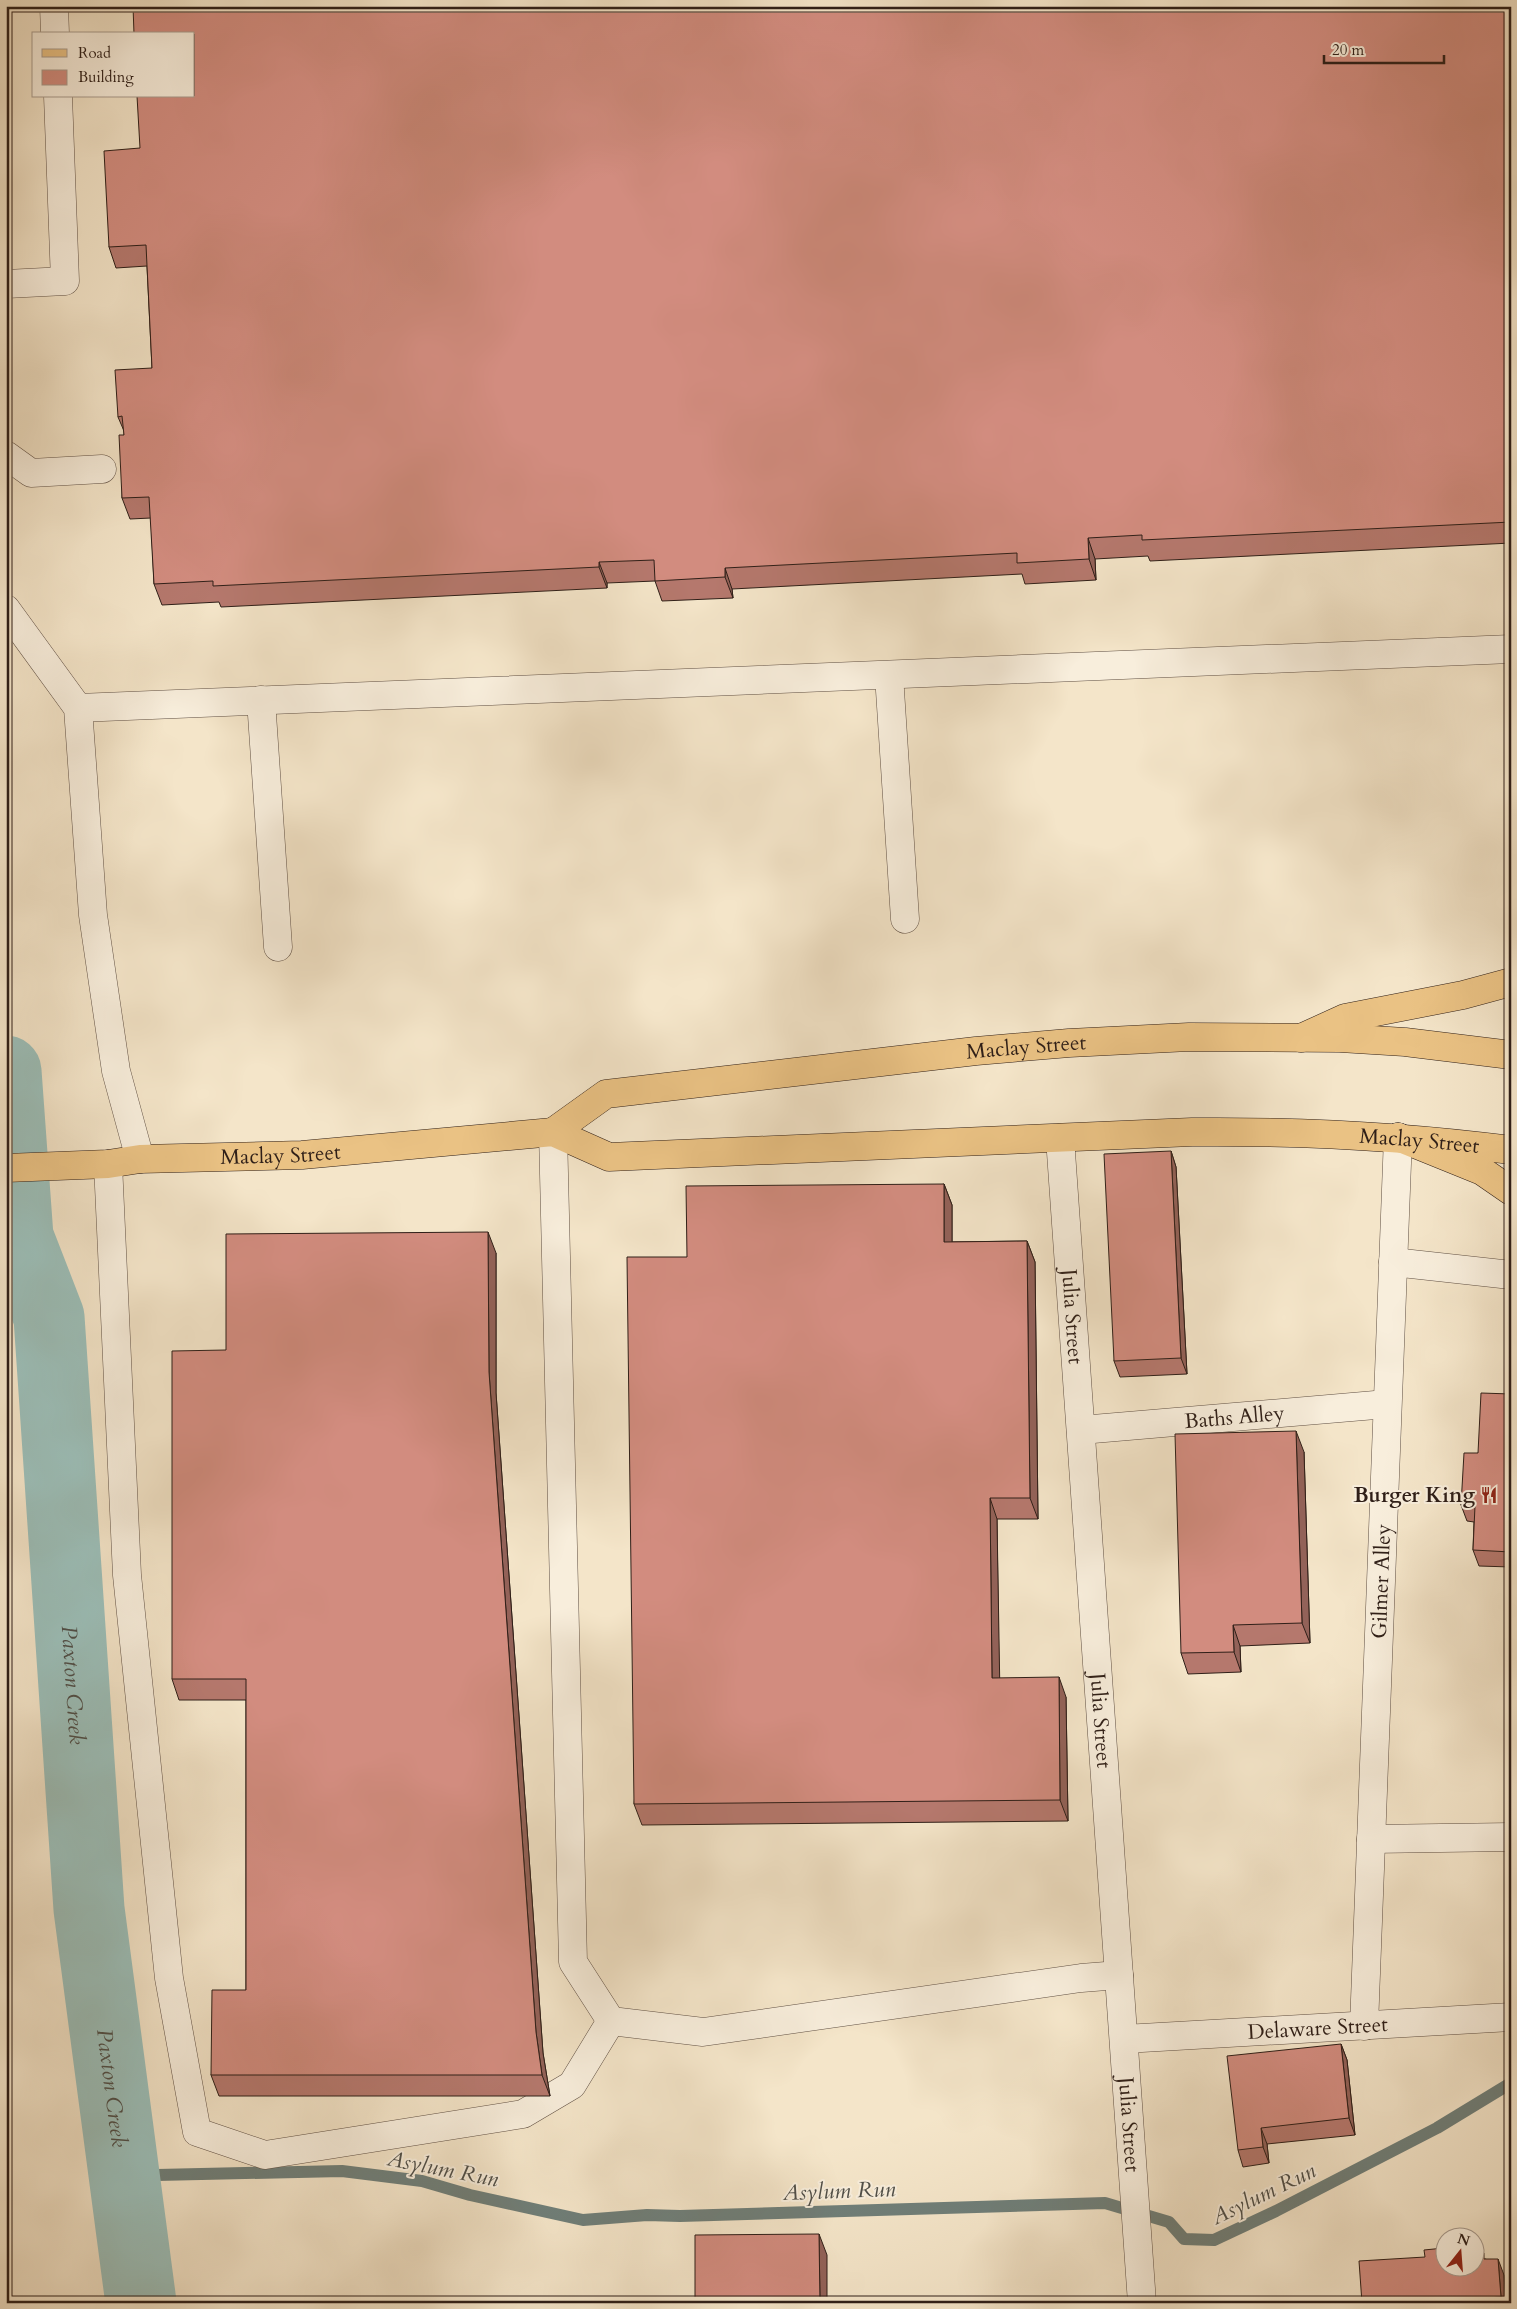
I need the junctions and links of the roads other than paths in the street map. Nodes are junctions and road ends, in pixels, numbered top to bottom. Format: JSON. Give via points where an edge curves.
{"nodes":[{"id":1,"x":54,"y":6,"type":"edge"},
{"id":2,"x":55,"y":32,"type":"edge"},
{"id":3,"x":58,"y":98,"type":"edge"},
{"id":4,"x":6,"y":284,"type":"edge"},
{"id":5,"x":6,"y":456,"type":"edge"},
{"id":6,"x":102,"y":469,"type":"dead end"},
{"id":7,"x":6,"y":609,"type":"edge"},
{"id":8,"x":1511,"y":649,"type":"edge"},
{"id":9,"x":889,"y":675,"type":"junction"},
{"id":10,"x":261,"y":700,"type":"junction"},
{"id":11,"x":78,"y":708,"type":"junction"},
{"id":12,"x":904,"y":919,"type":"dead end"},
{"id":13,"x":278,"y":948,"type":"dead end"},
{"id":14,"x":1511,"y":982,"type":"edge"},
{"id":15,"x":1301,"y":1038,"type":"junction"},
{"id":16,"x":1511,"y":1055,"type":"edge"},
{"id":17,"x":553,"y":1132,"type":"junction"},
{"id":18,"x":1398,"y":1136,"type":"junction"},
{"id":19,"x":1060,"y":1138,"type":"junction"},
{"id":20,"x":1511,"y":1150,"type":"edge"},
{"id":21,"x":140,"y":1159,"type":"junction"},
{"id":22,"x":108,"y":1164,"type":"junction"},
{"id":23,"x":6,"y":1168,"type":"edge"},
{"id":24,"x":1511,"y":1191,"type":"edge"},
{"id":25,"x":1393,"y":1262,"type":"junction"},
{"id":26,"x":1511,"y":1275,"type":"edge"},
{"id":27,"x":1387,"y":1404,"type":"junction"},
{"id":28,"x":1081,"y":1430,"type":"junction"},
{"id":29,"x":1511,"y":1837,"type":"edge"},
{"id":30,"x":1371,"y":1839,"type":"junction"},
{"id":31,"x":1119,"y":1975,"type":"junction"},
{"id":32,"x":1511,"y":2017,"type":"edge"},
{"id":33,"x":611,"y":2020,"type":"junction"},
{"id":34,"x":1364,"y":2026,"type":"junction"},
{"id":35,"x":1124,"y":2039,"type":"junction"},
{"id":36,"x":1142,"y":2303,"type":"edge"}],
"edges":[{"from":1,"to":2,"type":"street"},
{"from":3,"to":4,"type":"street","via":[[65,281]]},
{"from":5,"to":6,"type":"street","via":[[31,473]]},
{"from":7,"to":11,"type":"street"},
{"from":8,"to":9,"type":"street"},
{"from":9,"to":10,"type":"street"},
{"from":9,"to":12,"type":"street"},
{"from":10,"to":11,"type":"street"},
{"from":10,"to":13,"type":"street"},
{"from":11,"to":21,"type":"street","via":[[93,915],[116,1071]]},
{"from":14,"to":15,"type":"main road","via":[[1463,996],[1345,1018]]},
{"from":15,"to":16,"type":"main road","name":"Maclay Street","via":[[1405,1042]]},
{"from":15,"to":17,"type":"main road","name":"Maclay Street","via":[[1189,1037],[995,1049],[606,1094]]},
{"from":17,"to":19,"type":"main road","name":"Maclay Street","via":[[609,1157]]},
{"from":17,"to":21,"type":"main road","name":"Maclay Street","via":[[302,1155]]},
{"from":17,"to":33,"type":"street","via":[[573,1962]]},
{"from":18,"to":19,"type":"main road","name":"Maclay Street","via":[[1262,1131]]},
{"from":18,"to":20,"type":"main road","name":"Maclay Street"},
{"from":18,"to":24,"type":"main road","via":[[1482,1171]]},
{"from":18,"to":25,"type":"street","name":"Gilmer Alley"},
{"from":19,"to":28,"type":"street","name":"Julia Street"},
{"from":21,"to":22,"type":"main road","name":"Maclay Street"},
{"from":22,"to":23,"type":"main road","name":"Maclay Street"},
{"from":22,"to":33,"type":"street","via":[[127,1575],[169,1978],[196,2132],[265,2156],[523,2114],[572,2085]]},
{"from":25,"to":26,"type":"street"},
{"from":25,"to":27,"type":"street","name":"Gilmer Alley"},
{"from":27,"to":28,"type":"street","name":"Baths Alley"},
{"from":27,"to":30,"type":"street","name":"Gilmer Alley"},
{"from":28,"to":31,"type":"street","name":"Julia Street"},
{"from":29,"to":30,"type":"street"},
{"from":30,"to":34,"type":"street","name":"Gilmer Alley"},
{"from":31,"to":33,"type":"street","via":[[702,2032]]},
{"from":31,"to":35,"type":"street","name":"Julia Street"},
{"from":32,"to":34,"type":"street","name":"Delaware Street"},
{"from":34,"to":35,"type":"street","name":"Delaware Street"},
{"from":35,"to":36,"type":"street","name":"Julia Street"}]}
